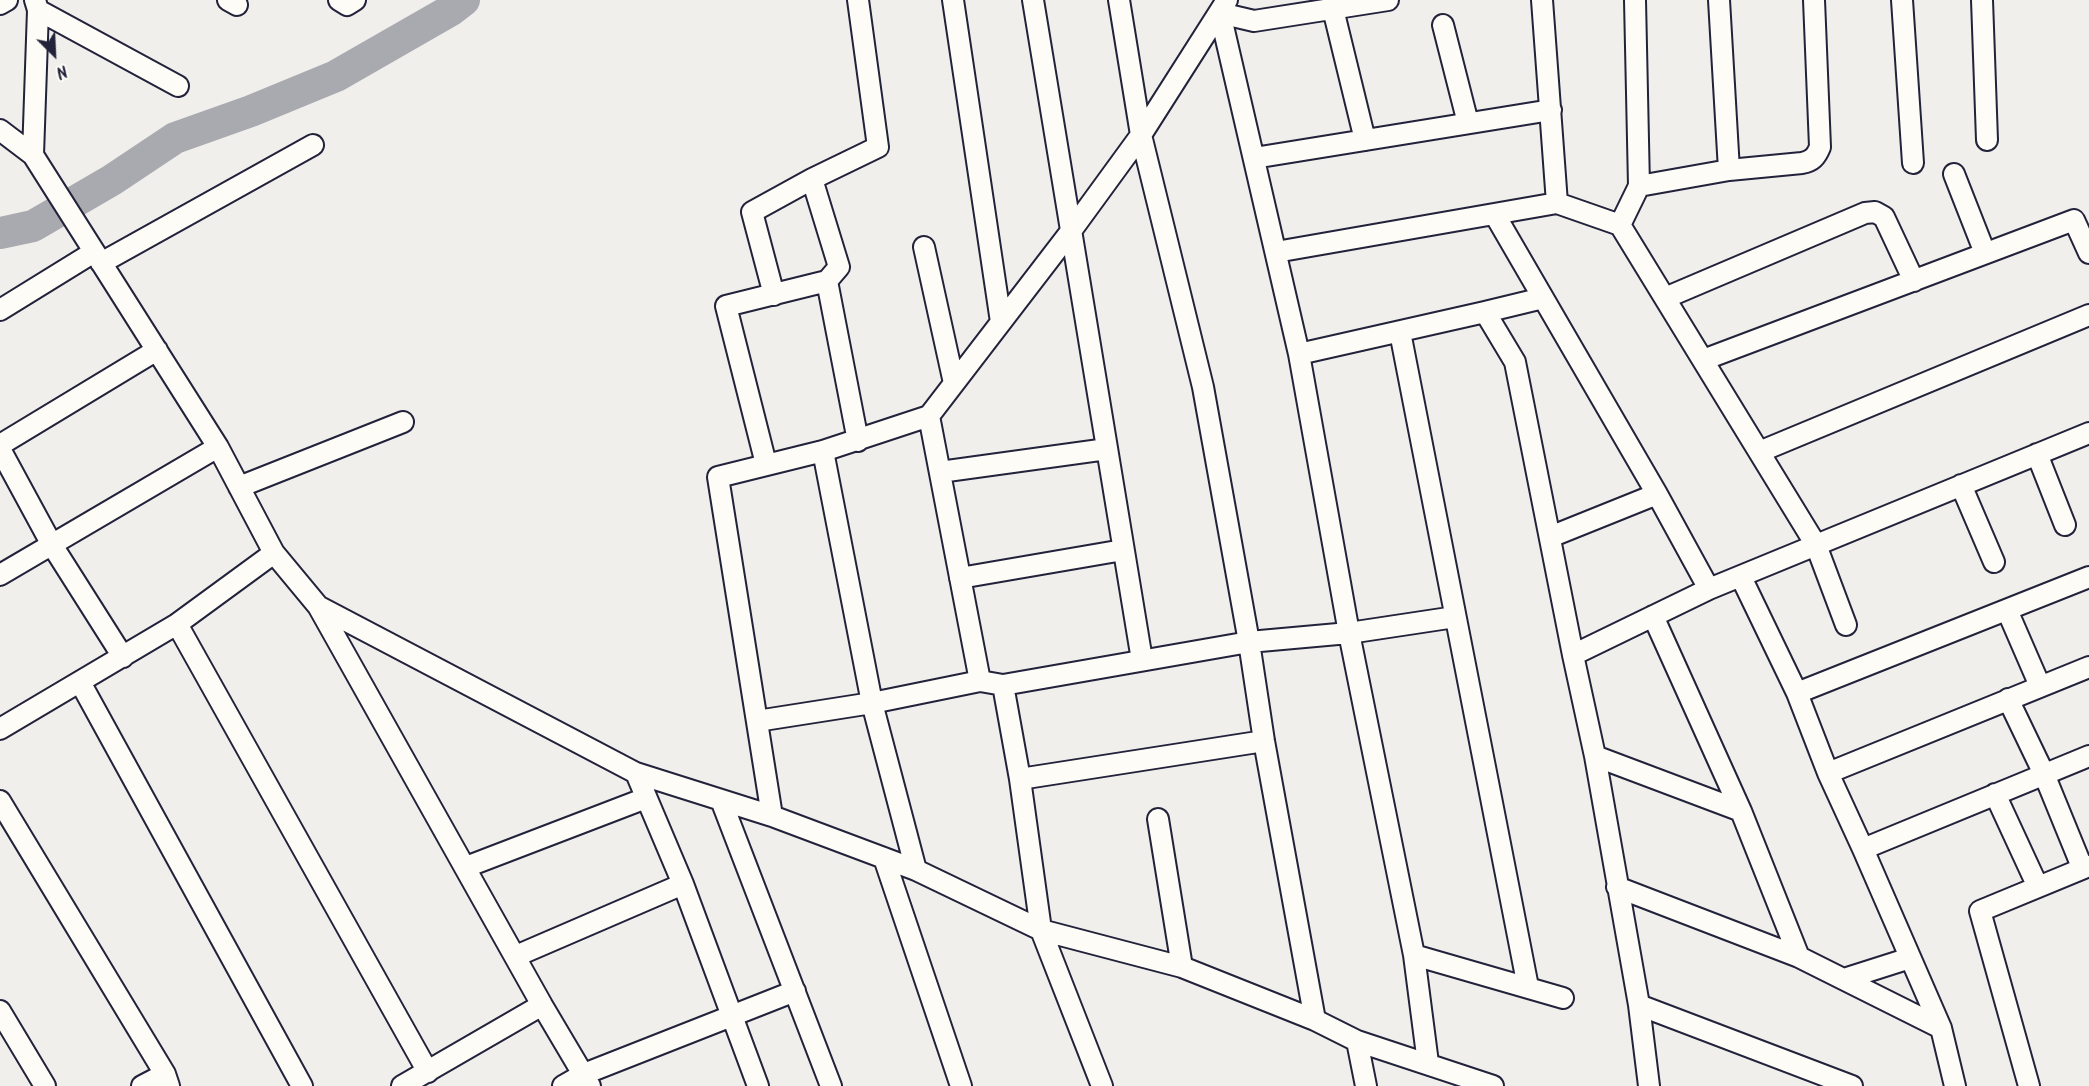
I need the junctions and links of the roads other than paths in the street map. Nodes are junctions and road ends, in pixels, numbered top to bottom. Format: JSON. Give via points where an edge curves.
{"nodes":[{"id":1,"x":7,"y":0,"type":"edge"},
{"id":2,"x":339,"y":0,"type":"edge"},
{"id":3,"x":355,"y":0,"type":"edge"},
{"id":4,"x":858,"y":0,"type":"edge"},
{"id":5,"x":954,"y":0,"type":"edge"},
{"id":6,"x":1033,"y":0,"type":"edge"},
{"id":7,"x":1119,"y":0,"type":"edge"},
{"id":8,"x":1388,"y":0,"type":"edge"},
{"id":9,"x":1542,"y":0,"type":"edge"},
{"id":10,"x":1635,"y":0,"type":"edge"},
{"id":11,"x":1719,"y":0,"type":"edge"},
{"id":12,"x":1814,"y":0,"type":"edge"},
{"id":13,"x":1902,"y":0,"type":"edge"},
{"id":14,"x":1982,"y":0,"type":"edge"},
{"id":15,"x":0,"y":4,"type":"edge"},
{"id":16,"x":37,"y":5,"type":"edge"},
{"id":17,"x":1223,"y":7,"type":"edge"},
{"id":18,"x":1333,"y":9,"type":"junction"},
{"id":19,"x":1443,"y":25,"type":"dead end"},
{"id":20,"x":178,"y":86,"type":"dead end"},
{"id":21,"x":1551,"y":110,"type":"junction"},
{"id":22,"x":1468,"y":123,"type":"junction"},
{"id":23,"x":0,"y":130,"type":"edge"},
{"id":24,"x":1140,"y":135,"type":"junction"},
{"id":25,"x":1365,"y":140,"type":"junction"},
{"id":26,"x":1987,"y":140,"type":"dead end"},
{"id":27,"x":313,"y":145,"type":"dead end"},
{"id":28,"x":33,"y":155,"type":"junction"},
{"id":29,"x":1254,"y":158,"type":"junction"},
{"id":30,"x":1913,"y":163,"type":"dead end"},
{"id":31,"x":1729,"y":170,"type":"junction"},
{"id":32,"x":1954,"y":174,"type":"dead end"},
{"id":33,"x":812,"y":179,"type":"junction"},
{"id":34,"x":1639,"y":186,"type":"junction"},
{"id":35,"x":1557,"y":203,"type":"junction"},
{"id":36,"x":1495,"y":214,"type":"junction"},
{"id":37,"x":1620,"y":225,"type":"junction"},
{"id":38,"x":1071,"y":231,"type":"junction"},
{"id":39,"x":924,"y":247,"type":"dead end"},
{"id":40,"x":1276,"y":252,"type":"junction"},
{"id":41,"x":1985,"y":253,"type":"junction"},
{"id":42,"x":2089,"y":253,"type":"edge"},
{"id":43,"x":97,"y":257,"type":"junction"},
{"id":44,"x":1914,"y":280,"type":"junction"},
{"id":45,"x":827,"y":281,"type":"junction"},
{"id":46,"x":774,"y":295,"type":"junction"},
{"id":47,"x":1543,"y":298,"type":"junction"},
{"id":48,"x":1665,"y":298,"type":"junction"},
{"id":49,"x":0,"y":310,"type":"edge"},
{"id":50,"x":1485,"y":312,"type":"junction"},
{"id":51,"x":2089,"y":315,"type":"edge"},
{"id":52,"x":1001,"y":322,"type":"junction"},
{"id":53,"x":1400,"y":332,"type":"junction"},
{"id":54,"x":157,"y":350,"type":"junction"},
{"id":55,"x":1299,"y":354,"type":"junction"},
{"id":56,"x":1703,"y":360,"type":"junction"},
{"id":57,"x":954,"y":383,"type":"junction"},
{"id":58,"x":929,"y":416,"type":"junction"},
{"id":59,"x":403,"y":422,"type":"dead end"},
{"id":60,"x":2089,"y":433,"type":"edge"},
{"id":61,"x":858,"y":441,"type":"junction"},
{"id":62,"x":0,"y":447,"type":"edge"},
{"id":63,"x":218,"y":447,"type":"junction"},
{"id":64,"x":1107,"y":449,"type":"junction"},
{"id":65,"x":823,"y":451,"type":"junction"},
{"id":66,"x":1759,"y":452,"type":"junction"},
{"id":67,"x":2037,"y":454,"type":"junction"},
{"id":68,"x":766,"y":464,"type":"junction"},
{"id":69,"x":940,"y":472,"type":"junction"},
{"id":70,"x":1960,"y":485,"type":"junction"},
{"id":71,"x":239,"y":487,"type":"junction"},
{"id":72,"x":1657,"y":494,"type":"junction"},
{"id":73,"x":2065,"y":525,"type":"dead end"},
{"id":74,"x":1550,"y":537,"type":"junction"},
{"id":75,"x":1816,"y":544,"type":"junction"},
{"id":76,"x":52,"y":545,"type":"junction"},
{"id":77,"x":1123,"y":550,"type":"junction"},
{"id":78,"x":274,"y":553,"type":"junction"},
{"id":79,"x":1994,"y":562,"type":"dead end"},
{"id":80,"x":0,"y":575,"type":"edge"},
{"id":81,"x":1741,"y":577,"type":"junction"},
{"id":82,"x":2089,"y":577,"type":"edge"},
{"id":83,"x":960,"y":578,"type":"junction"},
{"id":84,"x":1709,"y":589,"type":"junction"},
{"id":85,"x":318,"y":606,"type":"junction"},
{"id":86,"x":2007,"y":610,"type":"junction"},
{"id":87,"x":1653,"y":616,"type":"junction"},
{"id":88,"x":1455,"y":617,"type":"junction"},
{"id":89,"x":177,"y":624,"type":"junction"},
{"id":90,"x":1846,"y":625,"type":"dead end"},
{"id":91,"x":1349,"y":633,"type":"junction"},
{"id":92,"x":1249,"y":642,"type":"junction"},
{"id":93,"x":1573,"y":655,"type":"junction"},
{"id":94,"x":123,"y":657,"type":"junction"},
{"id":95,"x":1142,"y":660,"type":"junction"},
{"id":96,"x":2089,"y":667,"type":"edge"},
{"id":97,"x":980,"y":681,"type":"junction"},
{"id":98,"x":80,"y":682,"type":"junction"},
{"id":99,"x":1003,"y":685,"type":"junction"},
{"id":100,"x":2040,"y":686,"type":"junction"},
{"id":101,"x":1797,"y":693,"type":"junction"},
{"id":102,"x":2008,"y":699,"type":"junction"},
{"id":103,"x":872,"y":703,"type":"junction"},
{"id":104,"x":757,"y":721,"type":"junction"},
{"id":105,"x":0,"y":729,"type":"edge"},
{"id":106,"x":1264,"y":741,"type":"junction"},
{"id":107,"x":1595,"y":756,"type":"junction"},
{"id":108,"x":2089,"y":756,"type":"edge"},
{"id":109,"x":636,"y":773,"type":"junction"},
{"id":110,"x":1828,"y":773,"type":"junction"},
{"id":111,"x":2044,"y":774,"type":"junction"},
{"id":112,"x":1020,"y":779,"type":"junction"},
{"id":113,"x":1995,"y":794,"type":"junction"},
{"id":114,"x":646,"y":798,"type":"junction"},
{"id":115,"x":720,"y":800,"type":"junction"},
{"id":116,"x":0,"y":801,"type":"edge"},
{"id":117,"x":1741,"y":811,"type":"junction"},
{"id":118,"x":772,"y":816,"type":"junction"},
{"id":119,"x":1158,"y":819,"type":"dead end"},
{"id":120,"x":1863,"y":849,"type":"junction"},
{"id":121,"x":884,"y":858,"type":"junction"},
{"id":122,"x":466,"y":867,"type":"junction"},
{"id":123,"x":2086,"y":867,"type":"edge"},
{"id":124,"x":916,"y":870,"type":"junction"},
{"id":125,"x":683,"y":884,"type":"junction"},
{"id":126,"x":2038,"y":886,"type":"junction"},
{"id":127,"x":1617,"y":887,"type":"junction"},
{"id":128,"x":1041,"y":930,"type":"junction"},
{"id":129,"x":1414,"y":955,"type":"junction"},
{"id":130,"x":516,"y":956,"type":"junction"},
{"id":131,"x":1799,"y":957,"type":"junction"},
{"id":132,"x":1910,"y":958,"type":"junction"},
{"id":133,"x":1182,"y":967,"type":"junction"},
{"id":134,"x":1844,"y":979,"type":"junction"},
{"id":135,"x":1528,"y":987,"type":"junction"},
{"id":136,"x":795,"y":990,"type":"junction"},
{"id":137,"x":1563,"y":998,"type":"dead end"},
{"id":138,"x":542,"y":1005,"type":"junction"},
{"id":139,"x":1639,"y":1005,"type":"junction"},
{"id":140,"x":0,"y":1011,"type":"edge"},
{"id":141,"x":730,"y":1015,"type":"junction"},
{"id":142,"x":1315,"y":1020,"type":"junction"},
{"id":143,"x":1941,"y":1028,"type":"junction"},
{"id":144,"x":1357,"y":1041,"type":"junction"},
{"id":145,"x":1428,"y":1063,"type":"junction"},
{"id":146,"x":428,"y":1072,"type":"junction"},
{"id":147,"x":167,"y":1080,"type":"edge"},
{"id":148,"x":587,"y":1080,"type":"edge"},
{"id":149,"x":45,"y":1086,"type":"edge"},
{"id":150,"x":142,"y":1086,"type":"edge"},
{"id":151,"x":302,"y":1086,"type":"edge"},
{"id":152,"x":402,"y":1086,"type":"edge"},
{"id":153,"x":563,"y":1086,"type":"edge"},
{"id":154,"x":758,"y":1086,"type":"edge"},
{"id":155,"x":831,"y":1086,"type":"edge"},
{"id":156,"x":961,"y":1086,"type":"edge"},
{"id":157,"x":1102,"y":1086,"type":"edge"},
{"id":158,"x":1366,"y":1086,"type":"edge"},
{"id":159,"x":1493,"y":1086,"type":"edge"},
{"id":160,"x":1649,"y":1086,"type":"edge"},
{"id":161,"x":1852,"y":1086,"type":"edge"},
{"id":162,"x":1955,"y":1086,"type":"edge"},
{"id":163,"x":2029,"y":1086,"type":"edge"}],
"edges":[{"from":1,"to":15,"type":"street"},
{"from":2,"to":3,"type":"street","via":[[347,5]]},
{"from":4,"to":33,"type":"street","via":[[878,147]]},
{"from":5,"to":52,"type":"street"},
{"from":6,"to":38,"type":"street"},
{"from":7,"to":24,"type":"street"},
{"from":8,"to":18,"type":"street"},
{"from":9,"to":21,"type":"street"},
{"from":10,"to":34,"type":"street"},
{"from":11,"to":31,"type":"street"},
{"from":12,"to":31,"type":"street","via":[[1820,147],[1817,154],[1802,163]]},
{"from":13,"to":30,"type":"street"},
{"from":14,"to":26,"type":"street"},
{"from":16,"to":20,"type":"street"},
{"from":16,"to":28,"type":"street"},
{"from":17,"to":18,"type":"street","via":[[1254,21]]},
{"from":17,"to":24,"type":"street"},
{"from":17,"to":29,"type":"street"},
{"from":18,"to":25,"type":"street"},
{"from":19,"to":22,"type":"street"},
{"from":21,"to":22,"type":"street"},
{"from":21,"to":35,"type":"street"},
{"from":22,"to":25,"type":"street"},
{"from":23,"to":28,"type":"street"},
{"from":24,"to":38,"type":"street"},
{"from":24,"to":92,"type":"street","via":[[1203,387]]},
{"from":25,"to":29,"type":"street"},
{"from":27,"to":43,"type":"street"},
{"from":28,"to":43,"type":"street"},
{"from":29,"to":40,"type":"street"},
{"from":31,"to":34,"type":"street"},
{"from":32,"to":41,"type":"street"},
{"from":33,"to":45,"type":"street","via":[[839,267]]},
{"from":33,"to":46,"type":"street","via":[[753,212]]},
{"from":34,"to":37,"type":"street"},
{"from":35,"to":36,"type":"street"},
{"from":35,"to":37,"type":"street"},
{"from":36,"to":40,"type":"street"},
{"from":36,"to":47,"type":"street"},
{"from":37,"to":48,"type":"street"},
{"from":38,"to":52,"type":"street"},
{"from":38,"to":64,"type":"street"},
{"from":39,"to":57,"type":"street"},
{"from":40,"to":55,"type":"street"},
{"from":41,"to":42,"type":"street","via":[[2074,220]]},
{"from":41,"to":44,"type":"street"},
{"from":43,"to":49,"type":"street"},
{"from":43,"to":54,"type":"street"},
{"from":44,"to":48,"type":"street","via":[[1884,217],[1875,212]]},
{"from":44,"to":56,"type":"street"},
{"from":45,"to":46,"type":"street"},
{"from":45,"to":61,"type":"street"},
{"from":46,"to":68,"type":"street","via":[[726,306]]},
{"from":47,"to":50,"type":"street"},
{"from":47,"to":72,"type":"street"},
{"from":48,"to":56,"type":"street"},
{"from":50,"to":53,"type":"street"},
{"from":50,"to":74,"type":"street","via":[[1515,362]]},
{"from":51,"to":66,"type":"street"},
{"from":52,"to":57,"type":"street"},
{"from":53,"to":55,"type":"street"},
{"from":53,"to":88,"type":"street"},
{"from":54,"to":62,"type":"street"},
{"from":54,"to":63,"type":"street"},
{"from":55,"to":91,"type":"street"},
{"from":56,"to":66,"type":"street"},
{"from":57,"to":58,"type":"street"},
{"from":58,"to":61,"type":"street"},
{"from":58,"to":69,"type":"street"},
{"from":59,"to":71,"type":"street"},
{"from":60,"to":67,"type":"street"},
{"from":61,"to":65,"type":"street"},
{"from":62,"to":76,"type":"street"},
{"from":63,"to":71,"type":"street"},
{"from":63,"to":76,"type":"street"},
{"from":64,"to":69,"type":"street"},
{"from":64,"to":77,"type":"street"},
{"from":65,"to":68,"type":"street"},
{"from":65,"to":103,"type":"street"},
{"from":66,"to":75,"type":"street"},
{"from":67,"to":70,"type":"street"},
{"from":67,"to":73,"type":"street"},
{"from":68,"to":104,"type":"street","via":[[718,477]]},
{"from":69,"to":83,"type":"street"},
{"from":70,"to":75,"type":"street"},
{"from":70,"to":79,"type":"street"},
{"from":71,"to":78,"type":"street"},
{"from":72,"to":74,"type":"street"},
{"from":72,"to":84,"type":"street"},
{"from":74,"to":93,"type":"street"},
{"from":75,"to":81,"type":"street"},
{"from":75,"to":90,"type":"street"},
{"from":76,"to":80,"type":"street"},
{"from":76,"to":94,"type":"street"},
{"from":77,"to":83,"type":"street"},
{"from":77,"to":95,"type":"street"},
{"from":78,"to":85,"type":"street"},
{"from":78,"to":89,"type":"street"},
{"from":81,"to":84,"type":"street"},
{"from":81,"to":101,"type":"street"},
{"from":82,"to":86,"type":"street"},
{"from":83,"to":97,"type":"street"},
{"from":84,"to":87,"type":"street"},
{"from":85,"to":109,"type":"street"},
{"from":85,"to":122,"type":"street"},
{"from":86,"to":100,"type":"street"},
{"from":86,"to":101,"type":"street"},
{"from":87,"to":93,"type":"street"},
{"from":87,"to":117,"type":"street"},
{"from":88,"to":91,"type":"street"},
{"from":88,"to":135,"type":"street"},
{"from":89,"to":94,"type":"street"},
{"from":89,"to":146,"type":"street"},
{"from":91,"to":92,"type":"street"},
{"from":91,"to":129,"type":"street"},
{"from":92,"to":95,"type":"street"},
{"from":92,"to":106,"type":"street"},
{"from":93,"to":107,"type":"street"},
{"from":94,"to":98,"type":"street"},
{"from":95,"to":99,"type":"street"},
{"from":96,"to":100,"type":"street"},
{"from":97,"to":99,"type":"street"},
{"from":97,"to":103,"type":"street"},
{"from":98,"to":105,"type":"street"},
{"from":98,"to":151,"type":"street"},
{"from":99,"to":112,"type":"street"},
{"from":100,"to":102,"type":"street"},
{"from":101,"to":110,"type":"street"},
{"from":102,"to":110,"type":"street"},
{"from":102,"to":111,"type":"street"},
{"from":103,"to":104,"type":"street"},
{"from":103,"to":124,"type":"street"},
{"from":104,"to":118,"type":"street"},
{"from":106,"to":112,"type":"street"},
{"from":106,"to":142,"type":"street"},
{"from":107,"to":117,"type":"street"},
{"from":107,"to":127,"type":"street"},
{"from":108,"to":111,"type":"street"},
{"from":109,"to":114,"type":"street"},
{"from":109,"to":115,"type":"street"},
{"from":110,"to":120,"type":"street"},
{"from":111,"to":113,"type":"street"},
{"from":111,"to":123,"type":"street"},
{"from":112,"to":128,"type":"street"},
{"from":113,"to":120,"type":"street"},
{"from":113,"to":126,"type":"street"},
{"from":114,"to":122,"type":"street"},
{"from":114,"to":125,"type":"street"},
{"from":115,"to":118,"type":"street"},
{"from":115,"to":136,"type":"street"},
{"from":116,"to":147,"type":"street"},
{"from":117,"to":131,"type":"street"},
{"from":118,"to":121,"type":"street"},
{"from":119,"to":133,"type":"street"},
{"from":120,"to":132,"type":"street"},
{"from":121,"to":124,"type":"street"},
{"from":121,"to":156,"type":"street"},
{"from":122,"to":130,"type":"street"},
{"from":123,"to":126,"type":"street"},
{"from":124,"to":128,"type":"street"},
{"from":125,"to":130,"type":"street"},
{"from":125,"to":141,"type":"street"},
{"from":126,"to":163,"type":"street","via":[[1980,911]]},
{"from":127,"to":131,"type":"street"},
{"from":127,"to":139,"type":"street"},
{"from":128,"to":133,"type":"street"},
{"from":128,"to":157,"type":"street"},
{"from":129,"to":135,"type":"street"},
{"from":129,"to":145,"type":"street"},
{"from":130,"to":138,"type":"street"},
{"from":131,"to":134,"type":"street"},
{"from":132,"to":134,"type":"street"},
{"from":132,"to":143,"type":"street"},
{"from":133,"to":142,"type":"street"},
{"from":134,"to":143,"type":"street"},
{"from":135,"to":137,"type":"street"},
{"from":136,"to":141,"type":"street"},
{"from":136,"to":155,"type":"street"},
{"from":138,"to":146,"type":"street"},
{"from":138,"to":148,"type":"street"},
{"from":139,"to":160,"type":"street"},
{"from":139,"to":161,"type":"street"},
{"from":140,"to":149,"type":"street"},
{"from":141,"to":148,"type":"street"},
{"from":141,"to":154,"type":"street"},
{"from":142,"to":144,"type":"street"},
{"from":143,"to":162,"type":"street"},
{"from":144,"to":145,"type":"street"},
{"from":144,"to":158,"type":"street"},
{"from":145,"to":159,"type":"street"},
{"from":146,"to":152,"type":"street"},
{"from":147,"to":150,"type":"street"},
{"from":148,"to":153,"type":"street"}]}
